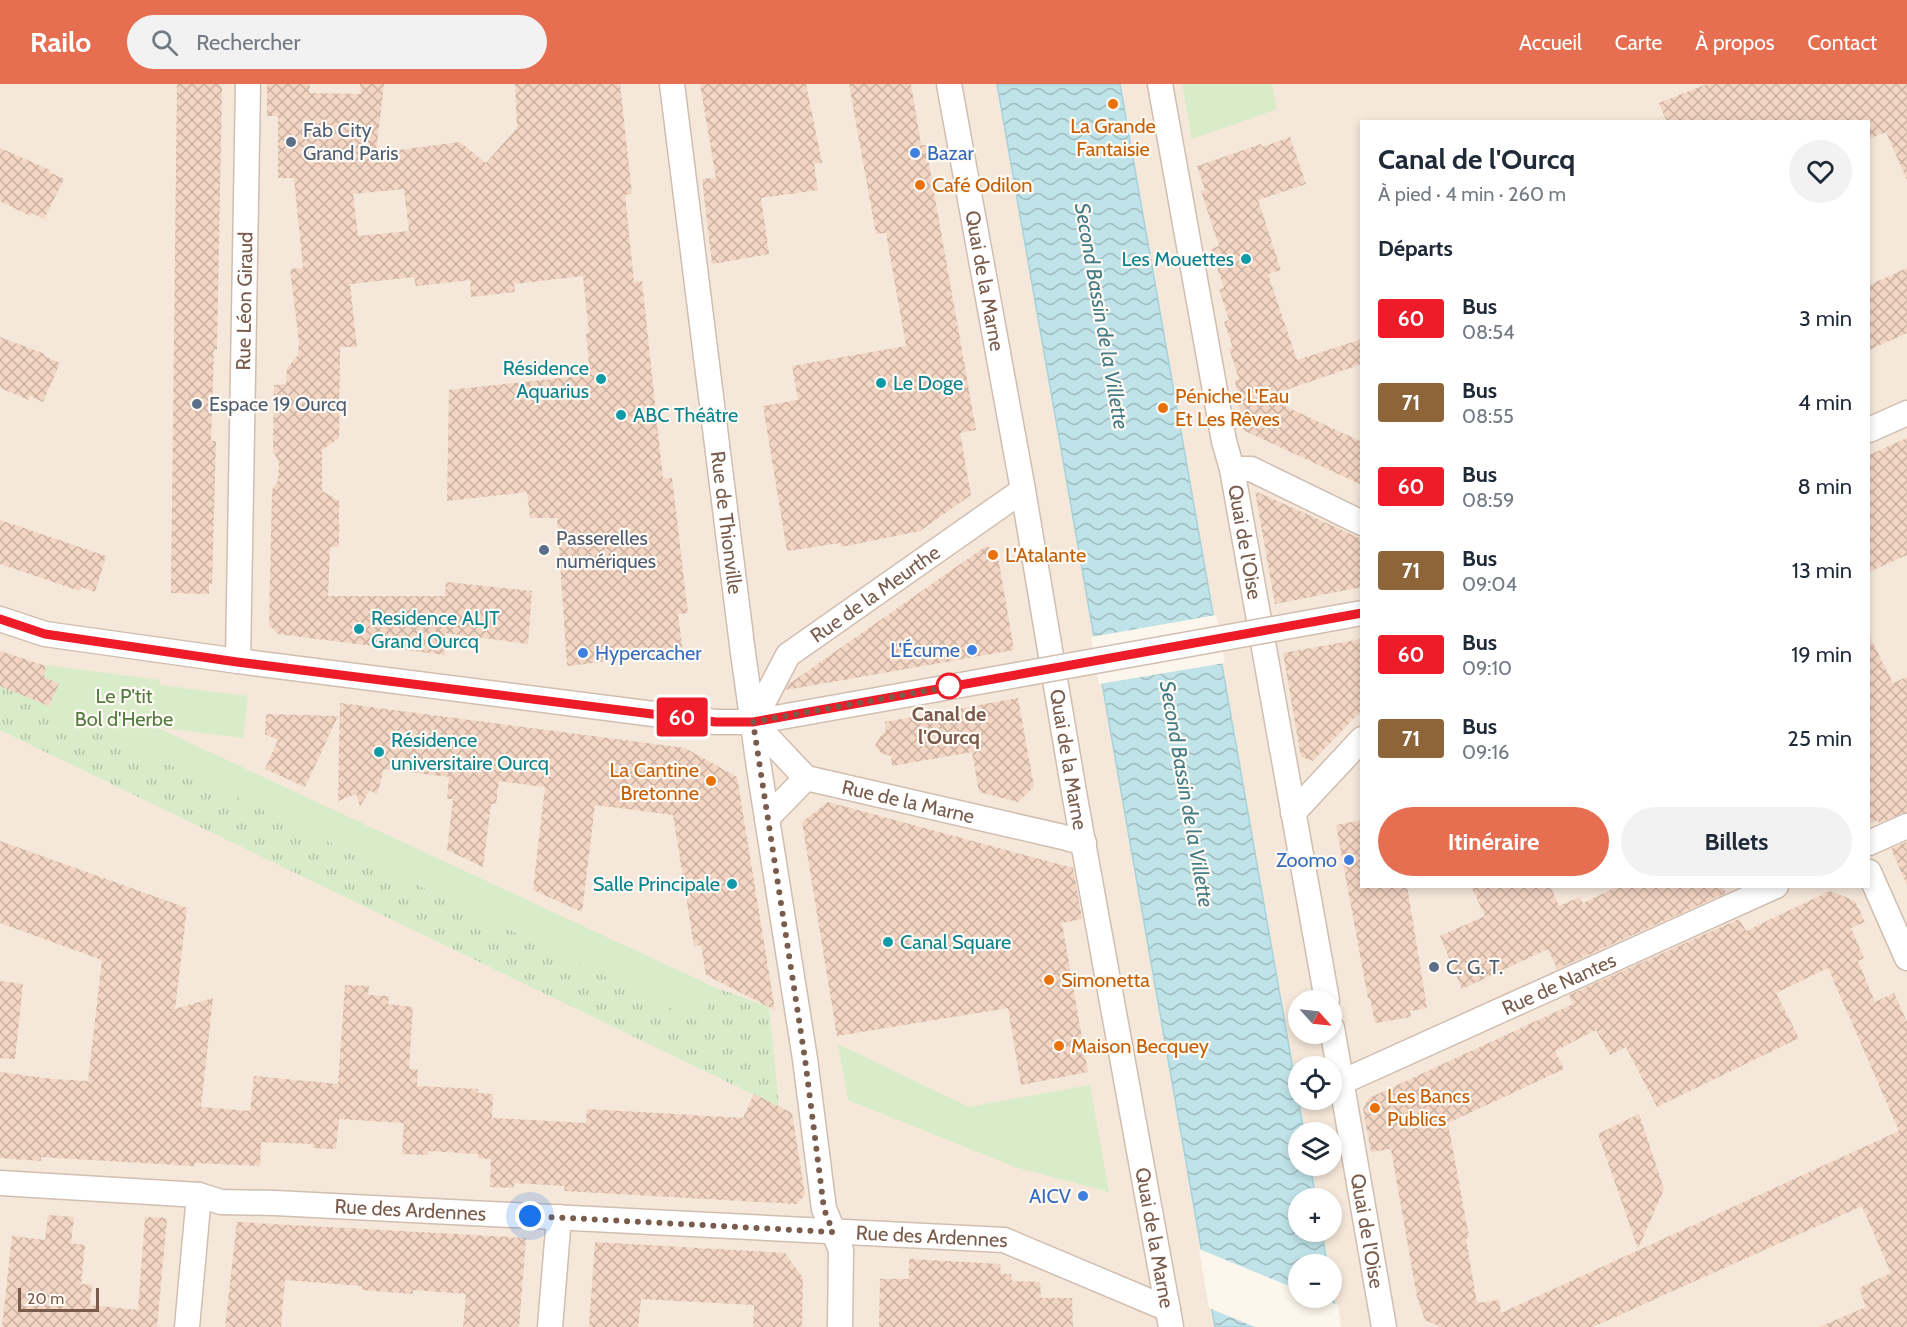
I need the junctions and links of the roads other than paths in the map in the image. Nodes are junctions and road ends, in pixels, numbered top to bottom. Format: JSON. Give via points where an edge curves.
{"nodes":[{"id":1,"x":248,"y":84,"type":"edge"},
{"id":2,"x":672,"y":84,"type":"edge"},
{"id":3,"x":949,"y":84,"type":"edge"},
{"id":4,"x":1160,"y":84,"type":"edge"},
{"id":5,"x":1907,"y":413,"type":"edge"},
{"id":6,"x":1870,"y":430,"type":"edge"},
{"id":7,"x":1232,"y":469,"type":"junction"},
{"id":8,"x":1023,"y":490,"type":"junction"},
{"id":9,"x":1360,"y":522,"type":"edge"},
{"id":10,"x":1360,"y":613,"type":"edge"},
{"id":11,"x":0,"y":619,"type":"edge"},
{"id":12,"x":237,"y":662,"type":"junction"},
{"id":13,"x":753,"y":722,"type":"junction"},
{"id":14,"x":1360,"y":741,"type":"edge"},
{"id":15,"x":806,"y":778,"type":"junction"},
{"id":16,"x":1293,"y":813,"type":"junction"},
{"id":17,"x":767,"y":818,"type":"junction"},
{"id":18,"x":1907,"y":826,"type":"edge"},
{"id":19,"x":1084,"y":843,"type":"junction"},
{"id":20,"x":1870,"y":843,"type":"edge"},
{"id":21,"x":1870,"y":874,"type":"edge"},
{"id":22,"x":1772,"y":888,"type":"edge"},
{"id":23,"x":1907,"y":958,"type":"edge"},
{"id":24,"x":1325,"y":990,"type":"edge"},
{"id":25,"x":1342,"y":1082,"type":"joint"},
{"id":26,"x":0,"y":1183,"type":"edge"},
{"id":27,"x":199,"y":1195,"type":"junction"},
{"id":28,"x":559,"y":1217,"type":"junction"},
{"id":29,"x":833,"y":1232,"type":"junction"},
{"id":30,"x":1170,"y":1318,"type":"edge"},
{"id":31,"x":187,"y":1327,"type":"edge"},
{"id":32,"x":550,"y":1327,"type":"edge"},
{"id":33,"x":840,"y":1327,"type":"edge"},
{"id":34,"x":1384,"y":1327,"type":"edge"}],
"edges":[{"from":1,"to":12,"type":"street","name":"Rue Léon Giraud"},
{"from":2,"to":13,"type":"street","name":"Rue de Thionville"},
{"from":3,"to":8,"type":"street","name":"Quai de la Marne"},
{"from":4,"to":7,"type":"street","name":"Quai de l'Oise"},
{"from":5,"to":6,"type":"street"},
{"from":7,"to":9,"type":"street","via":[[1251,470]]},
{"from":7,"to":16,"type":"street","name":"Quai de l'Oise"},
{"from":8,"to":13,"type":"street","name":"Rue de la Meurthe","via":[[788,655]]},
{"from":8,"to":19,"type":"street","name":"Quai de la Marne"},
{"from":10,"to":13,"type":"street","bridge":true},
{"from":11,"to":12,"type":"street","via":[[45,634]]},
{"from":12,"to":13,"type":"street","via":[[716,722]]},
{"from":13,"to":15,"type":"street"},
{"from":13,"to":17,"type":"street","name":"Rue de Thionville"},
{"from":14,"to":16,"type":"street"},
{"from":15,"to":17,"type":"street"},
{"from":15,"to":19,"type":"street","name":"Rue de la Marne"},
{"from":16,"to":24,"type":"street","name":"Quai de l'Oise"},
{"from":17,"to":29,"type":"street","name":"Rue de Thionville","via":[[824,1209]]},
{"from":18,"to":20,"type":"street"},
{"from":19,"to":30,"type":"street","name":"Quai de la Marne"},
{"from":21,"to":23,"type":"street"},
{"from":22,"to":25,"type":"street","name":"Rue de Nantes"},
{"from":25,"to":34,"type":"street","name":"Quai de l'Oise"},
{"from":26,"to":27,"type":"street","name":"Rue des Ardennes"},
{"from":27,"to":28,"type":"street","name":"Rue des Ardennes","via":[[222,1202]]},
{"from":27,"to":31,"type":"street"},
{"from":28,"to":29,"type":"street","name":"Rue des Ardennes"},
{"from":28,"to":32,"type":"street"},
{"from":29,"to":30,"type":"street","name":"Rue des Ardennes","via":[[1004,1240]]},
{"from":29,"to":33,"type":"street","name":"Rue de Thionville","via":[[841,1250]]}]}
